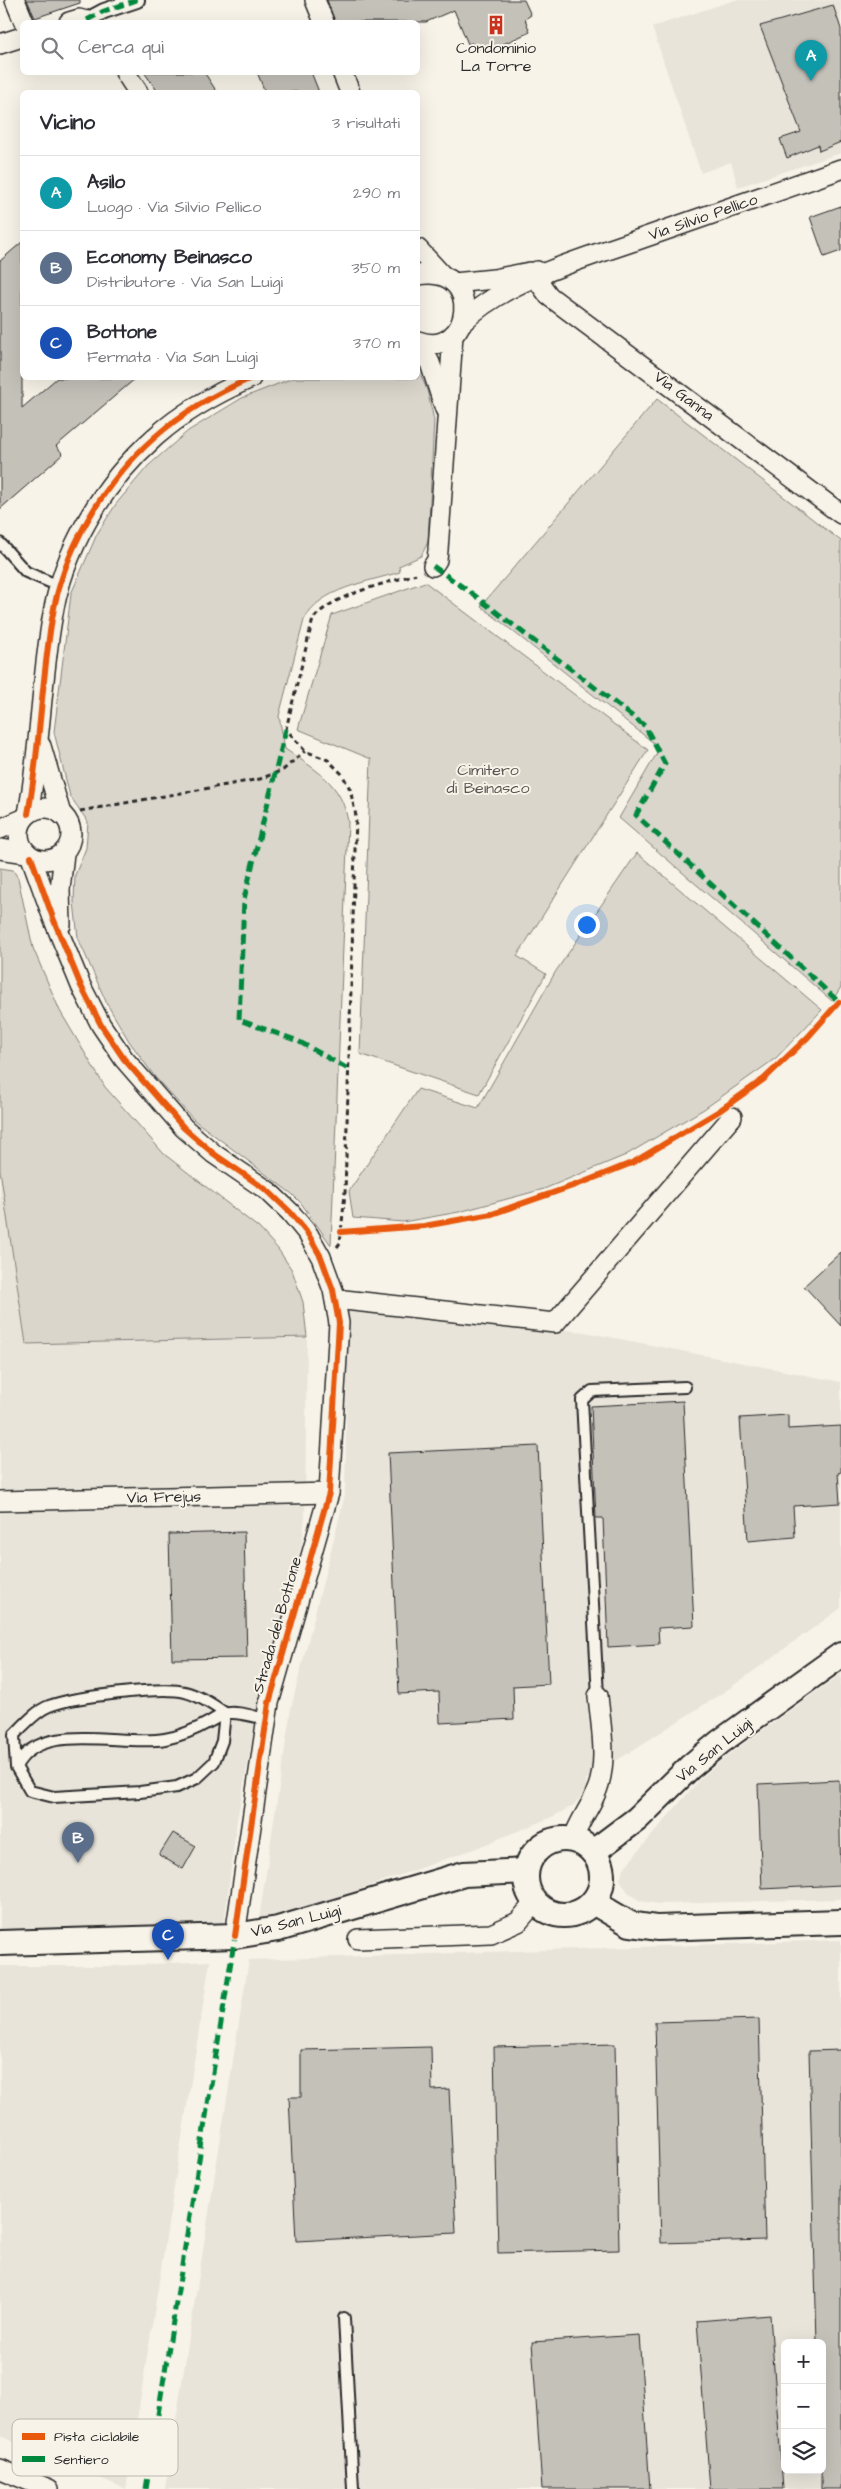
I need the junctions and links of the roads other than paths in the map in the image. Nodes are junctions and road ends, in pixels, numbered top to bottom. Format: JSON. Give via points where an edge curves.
{"nodes":[{"id":1,"x":15,"y":0,"type":"edge"},
{"id":2,"x":137,"y":0,"type":"edge"},
{"id":3,"x":315,"y":0,"type":"edge"},
{"id":4,"x":23,"y":20,"type":"edge"},
{"id":5,"x":86,"y":20,"type":"edge"},
{"id":6,"x":323,"y":20,"type":"edge"},
{"id":7,"x":20,"y":38,"type":"edge"},
{"id":8,"x":0,"y":44,"type":"edge"},
{"id":9,"x":126,"y":75,"type":"edge"},
{"id":10,"x":343,"y":75,"type":"edge"},
{"id":11,"x":137,"y":90,"type":"edge"},
{"id":12,"x":349,"y":90,"type":"edge"},
{"id":13,"x":841,"y":169,"type":"edge"},
{"id":14,"x":420,"y":251,"type":"edge"},
{"id":15,"x":538,"y":274,"type":"junction"},
{"id":16,"x":420,"y":276,"type":"edge"},
{"id":17,"x":448,"y":279,"type":"junction"},
{"id":18,"x":458,"y":328,"type":"junction"},
{"id":19,"x":420,"y":342,"type":"edge"},
{"id":20,"x":420,"y":344,"type":"edge"},
{"id":21,"x":247,"y":380,"type":"edge"},
{"id":22,"x":447,"y":418,"type":"junction"},
{"id":23,"x":841,"y":514,"type":"edge"},
{"id":24,"x":0,"y":543,"type":"edge"},
{"id":25,"x":432,"y":566,"type":"road end"},
{"id":26,"x":59,"y":586,"type":"junction"},
{"id":27,"x":39,"y":740,"type":"junction"},
{"id":28,"x":63,"y":815,"type":"junction"},
{"id":29,"x":26,"y":817,"type":"junction"},
{"id":30,"x":0,"y":829,"type":"edge"},
{"id":31,"x":0,"y":849,"type":"edge"},
{"id":32,"x":64,"y":853,"type":"junction"},
{"id":33,"x":29,"y":855,"type":"junction"},
{"id":34,"x":62,"y":939,"type":"junction"},
{"id":35,"x":732,"y":1117,"type":"dead end"},
{"id":36,"x":335,"y":1299,"type":"junction"},
{"id":37,"x":685,"y":1387,"type":"dead end"},
{"id":38,"x":329,"y":1493,"type":"junction"},
{"id":39,"x":0,"y":1501,"type":"edge"},
{"id":40,"x":841,"y":1655,"type":"edge"},
{"id":41,"x":598,"y":1696,"type":"joint"},
{"id":42,"x":225,"y":1713,"type":"junction"},
{"id":43,"x":266,"y":1719,"type":"junction"},
{"id":44,"x":16,"y":1767,"type":"junction"},
{"id":45,"x":583,"y":1846,"type":"junction"},
{"id":46,"x":526,"y":1871,"type":"junction"},
{"id":47,"x":535,"y":1902,"type":"junction"},
{"id":48,"x":593,"y":1902,"type":"junction"},
{"id":49,"x":841,"y":1922,"type":"edge"},
{"id":50,"x":235,"y":1936,"type":"junction"},
{"id":51,"x":358,"y":1939,"type":"dead end"},
{"id":52,"x":0,"y":1943,"type":"edge"},
{"id":53,"x":344,"y":2318,"type":"dead end"},
{"id":54,"x":0,"y":2469,"type":"edge"},
{"id":55,"x":12,"y":2474,"type":"edge"},
{"id":56,"x":17,"y":2476,"type":"edge"},
{"id":57,"x":49,"y":2489,"type":"edge"},
{"id":58,"x":352,"y":2489,"type":"edge"}],
"edges":[{"from":1,"to":4,"type":"street"},
{"from":2,"to":5,"type":"street"},
{"from":3,"to":6,"type":"street"},
{"from":7,"to":8,"type":"street"},
{"from":9,"to":11,"type":"street"},
{"from":10,"to":12,"type":"street"},
{"from":13,"to":15,"type":"street","name":"Via Silvio Pellico"},
{"from":14,"to":17,"type":"street"},
{"from":15,"to":17,"type":"street","name":"Via Silvio Pellico","via":[[494,279]]},
{"from":15,"to":18,"type":"street","name":"Via Silvio Pellico","via":[[478,306]]},
{"from":15,"to":23,"type":"street","name":"Via Ganna","via":[[548,296]]},
{"from":16,"to":17,"type":"street","name":"Via Silvio Pellico","via":[[430,274]]},
{"from":17,"to":18,"type":"street","via":[[464,302]]},
{"from":18,"to":19,"type":"street","via":[[441,342]]},
{"from":18,"to":22,"type":"street"},
{"from":20,"to":22,"type":"street","via":[[436,380]]},
{"from":21,"to":26,"type":"street","via":[[191,409],[155,437],[125,467],[73,546]]},
{"from":22,"to":25,"type":"street","via":[[437,560]]},
{"from":24,"to":26,"type":"lane","via":[[26,572]]},
{"from":26,"to":27,"type":"street","via":[[52,617]]},
{"from":27,"to":28,"type":"street"},
{"from":27,"to":29,"type":"street"},
{"from":28,"to":29,"type":"street","via":[[44,808]]},
{"from":28,"to":32,"type":"street","via":[[71,831]]},
{"from":29,"to":30,"type":"street"},
{"from":29,"to":33,"type":"street","via":[[19,833]]},
{"from":31,"to":33,"type":"street"},
{"from":32,"to":33,"type":"street","via":[[48,860]]},
{"from":32,"to":34,"type":"street","via":[[60,890]]},
{"from":33,"to":34,"type":"street","name":"Strada del Bottone"},
{"from":34,"to":36,"type":"street","name":"Strada del Bottone","via":[[101,1025],[130,1066],[184,1128],[214,1154],[268,1191],[290,1212],[321,1257]]},
{"from":35,"to":36,"type":"street","via":[[555,1323]]},
{"from":36,"to":38,"type":"street","name":"Strada del Bottone","via":[[338,1323]]},
{"from":37,"to":41,"type":"lane","via":[[592,1391],[582,1400]]},
{"from":38,"to":39,"type":"street","name":"Via Frejus"},
{"from":38,"to":43,"type":"street","name":"Strada del Bottone"},
{"from":40,"to":45,"type":"street","name":"Via San Luigi","via":[[720,1742],[637,1819]]},
{"from":41,"to":45,"type":"street","via":[[603,1754],[600,1783],[578,1826]]},
{"from":42,"to":43,"type":"lane"},
{"from":42,"to":44,"type":"lane","via":[[167,1739],[145,1742],[57,1739],[22,1755]]},
{"from":42,"to":44,"type":"lane","via":[[184,1692],[150,1691],[77,1699],[48,1706],[14,1735]]},
{"from":42,"to":44,"type":"lane","via":[[222,1741],[214,1762],[197,1778],[177,1788],[54,1797],[30,1791]]},
{"from":43,"to":50,"type":"street","name":"Strada del Bottone"},
{"from":45,"to":46,"type":"street","name":"Via San Luigi","via":[[560,1839],[545,1845],[531,1858]]},
{"from":45,"to":48,"type":"street","via":[[601,1867],[601,1887]]},
{"from":46,"to":47,"type":"street","via":[[527,1886]]},
{"from":46,"to":50,"type":"street","name":"Via San Luigi","via":[[464,1874],[278,1929]]},
{"from":47,"to":48,"type":"street","via":[[547,1912],[562,1915],[579,1912]]},
{"from":47,"to":51,"type":"street","via":[[518,1922],[491,1934]]},
{"from":48,"to":49,"type":"street","via":[[630,1924],[658,1928]]},
{"from":50,"to":52,"type":"street","name":"Via San Luigi"},
{"from":53,"to":58,"type":"lane"},
{"from":54,"to":55,"type":"street"},
{"from":56,"to":57,"type":"street"}]}
